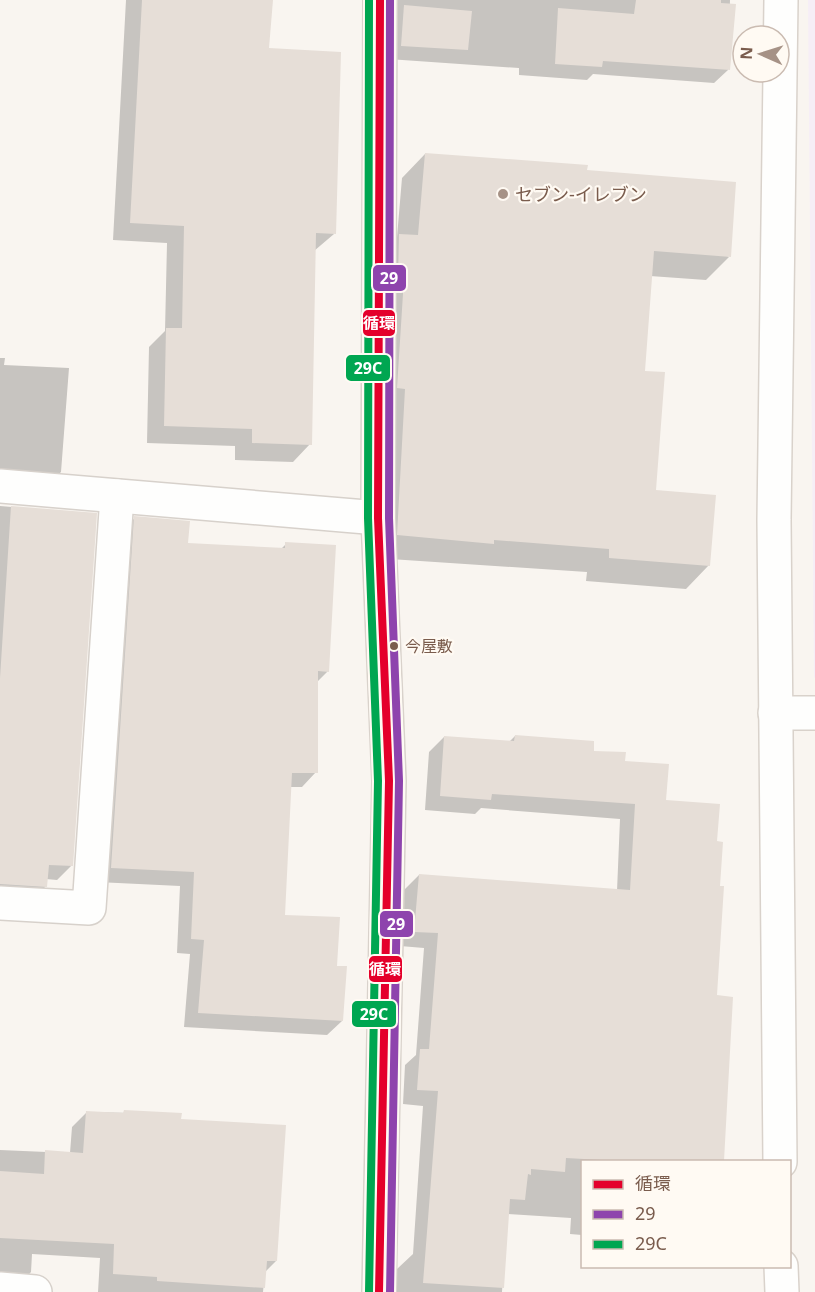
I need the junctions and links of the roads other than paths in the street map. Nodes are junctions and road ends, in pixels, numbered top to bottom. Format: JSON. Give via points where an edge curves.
{"nodes":[{"id":1,"x":380,"y":0,"type":"edge"},
{"id":2,"x":781,"y":0,"type":"edge"},
{"id":3,"x":0,"y":486,"type":"edge"},
{"id":4,"x":117,"y":496,"type":"junction"},
{"id":5,"x":378,"y":518,"type":"junction"},
{"id":6,"x":776,"y":713,"type":"junction"},
{"id":7,"x":815,"y":713,"type":"edge"},
{"id":8,"x":0,"y":903,"type":"edge"},
{"id":9,"x":780,"y":1160,"type":"edge"},
{"id":10,"x":781,"y":1268,"type":"edge"},
{"id":11,"x":0,"y":1289,"type":"edge"},
{"id":12,"x":35,"y":1292,"type":"edge"},
{"id":13,"x":379,"y":1292,"type":"edge"},
{"id":14,"x":782,"y":1292,"type":"edge"}],
"edges":[{"from":1,"to":5,"type":"street"},
{"from":2,"to":6,"type":"street","via":[[774,520]]},
{"from":3,"to":4,"type":"street"},
{"from":4,"to":5,"type":"street"},
{"from":4,"to":8,"type":"street","via":[[89,908]]},
{"from":5,"to":13,"type":"street","via":[[389,781]]},
{"from":6,"to":7,"type":"street"},
{"from":6,"to":9,"type":"street"},
{"from":10,"to":14,"type":"street"},
{"from":11,"to":12,"type":"street"}]}
